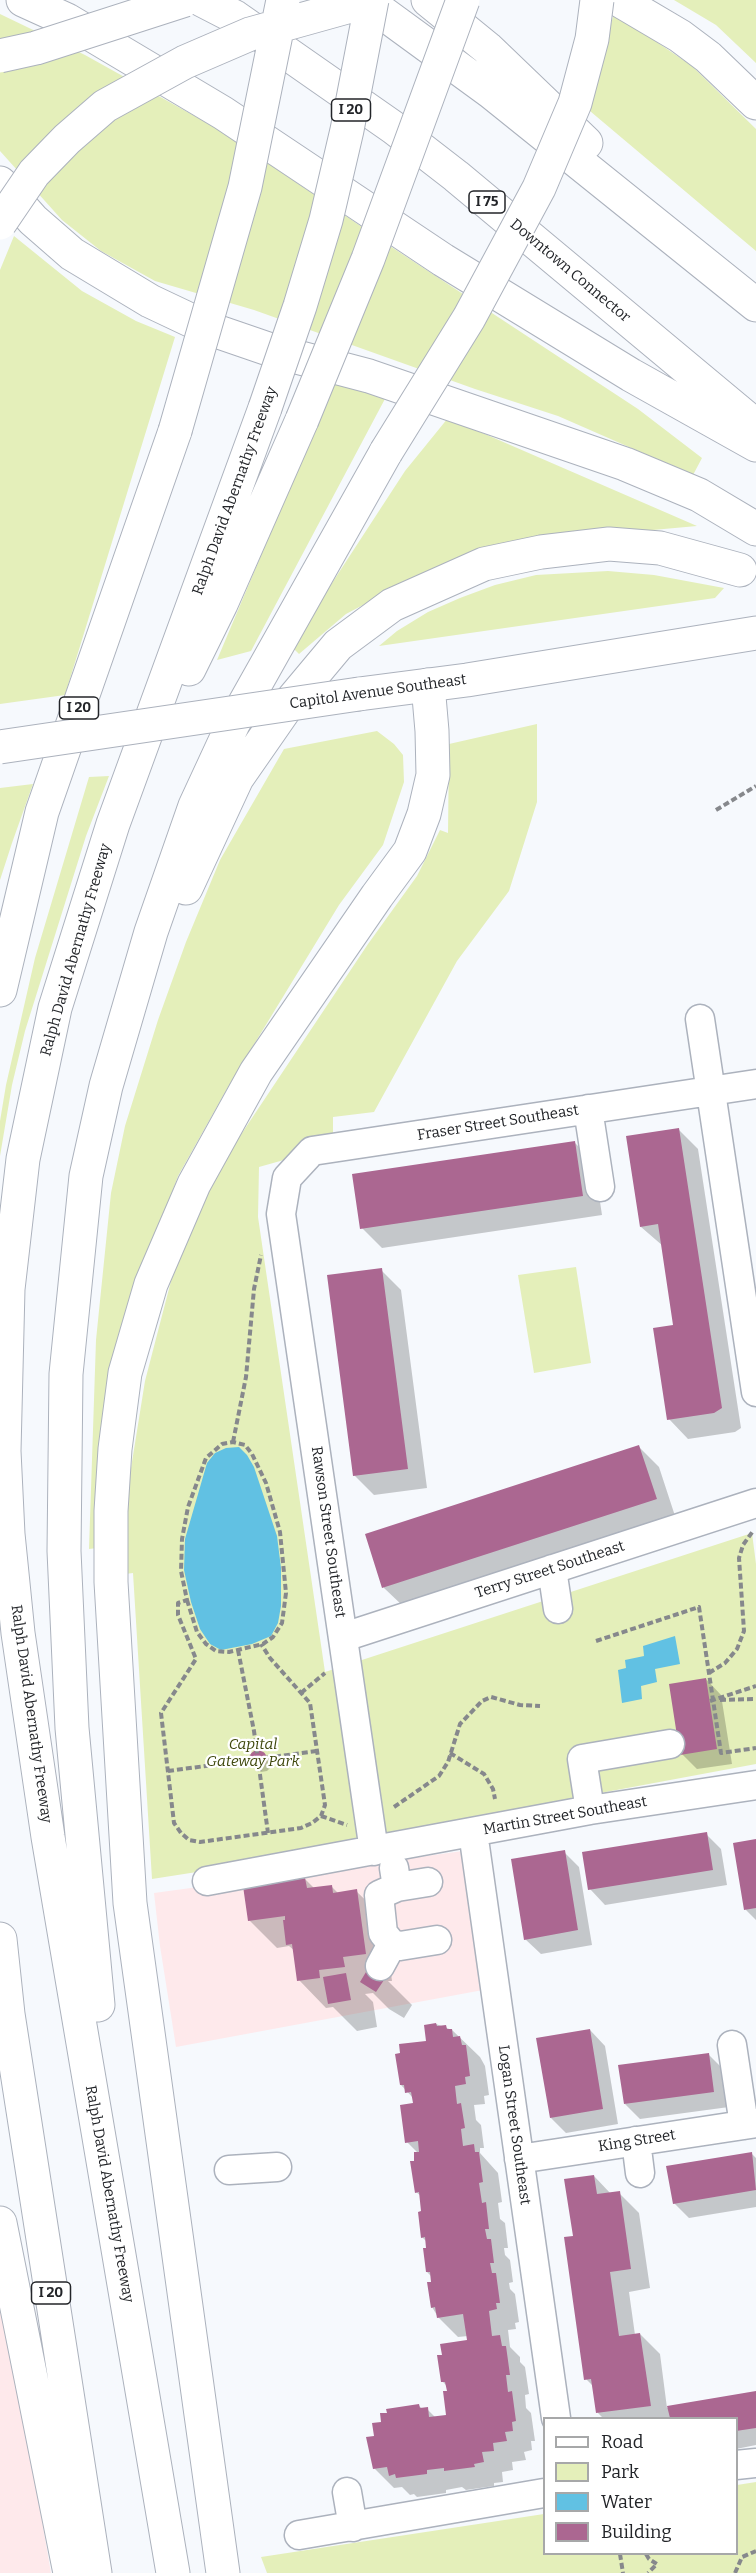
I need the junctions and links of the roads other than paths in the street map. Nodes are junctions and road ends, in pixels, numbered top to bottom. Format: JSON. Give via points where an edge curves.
{"nodes":[{"id":1,"x":23,"y":0,"type":"edge"},
{"id":2,"x":185,"y":0,"type":"edge"},
{"id":3,"x":202,"y":0,"type":"edge"},
{"id":4,"x":283,"y":0,"type":"edge"},
{"id":5,"x":365,"y":0,"type":"edge"},
{"id":6,"x":372,"y":0,"type":"edge"},
{"id":7,"x":428,"y":0,"type":"edge"},
{"id":8,"x":463,"y":0,"type":"edge"},
{"id":9,"x":597,"y":0,"type":"edge"},
{"id":10,"x":619,"y":0,"type":"edge"},
{"id":11,"x":0,"y":56,"type":"edge"},
{"id":12,"x":756,"y":103,"type":"edge"},
{"id":13,"x":0,"y":183,"type":"edge"},
{"id":14,"x":0,"y":223,"type":"edge"},
{"id":15,"x":719,"y":275,"type":"junction"},
{"id":16,"x":756,"y":305,"type":"edge"},
{"id":17,"x":756,"y":426,"type":"edge"},
{"id":18,"x":756,"y":445,"type":"edge"},
{"id":19,"x":756,"y":529,"type":"edge"},
{"id":20,"x":740,"y":570,"type":"dead end"},
{"id":21,"x":756,"y":633,"type":"edge"},
{"id":22,"x":428,"y":685,"type":"junction"},
{"id":23,"x":0,"y":747,"type":"edge"},
{"id":24,"x":113,"y":824,"type":"junction"},
{"id":25,"x":0,"y":990,"type":"edge"},
{"id":26,"x":700,"y":1019,"type":"dead end"},
{"id":27,"x":118,"y":1047,"type":"junction"},
{"id":28,"x":756,"y":1084,"type":"edge"},
{"id":29,"x":710,"y":1091,"type":"junction"},
{"id":30,"x":588,"y":1109,"type":"junction"},
{"id":31,"x":600,"y":1187,"type":"dead end"},
{"id":32,"x":281,"y":1214,"type":"joint"},
{"id":33,"x":756,"y":1392,"type":"edge"},
{"id":34,"x":756,"y":1503,"type":"edge"},
{"id":35,"x":552,"y":1569,"type":"junction"},
{"id":36,"x":558,"y":1609,"type":"dead end"},
{"id":37,"x":344,"y":1637,"type":"junction"},
{"id":38,"x":670,"y":1744,"type":"dead end"},
{"id":39,"x":756,"y":1785,"type":"edge"},
{"id":40,"x":590,"y":1810,"type":"junction"},
{"id":41,"x":473,"y":1832,"type":"junction"},
{"id":42,"x":382,"y":1849,"type":"junction"},
{"id":43,"x":207,"y":1881,"type":"dead end"},
{"id":44,"x":428,"y":1882,"type":"dead end"},
{"id":45,"x":397,"y":1887,"type":"junction"},
{"id":46,"x":0,"y":1939,"type":"edge"},
{"id":47,"x":437,"y":1940,"type":"dead end"},
{"id":48,"x":0,"y":1974,"type":"edge"},
{"id":49,"x":8,"y":2014,"type":"junction"},
{"id":50,"x":732,"y":2045,"type":"dead end"},
{"id":51,"x":750,"y":2124,"type":"edge"},
{"id":52,"x":636,"y":2141,"type":"junction"},
{"id":53,"x":519,"y":2159,"type":"junction"},
{"id":54,"x":277,"y":2167,"type":"dead end"},
{"id":55,"x":229,"y":2170,"type":"dead end"},
{"id":56,"x":640,"y":2173,"type":"dead end"},
{"id":57,"x":0,"y":2223,"type":"edge"},
{"id":58,"x":147,"y":2412,"type":"junction"},
{"id":59,"x":556,"y":2417,"type":"edge"},
{"id":60,"x":756,"y":2463,"type":"edge"},
{"id":61,"x":738,"y":2465,"type":"edge"},
{"id":62,"x":347,"y":2492,"type":"dead end"},
{"id":63,"x":543,"y":2493,"type":"edge"},
{"id":64,"x":352,"y":2527,"type":"junction"},
{"id":65,"x":299,"y":2535,"type":"dead end"},
{"id":66,"x":70,"y":2573,"type":"edge"},
{"id":67,"x":95,"y":2573,"type":"edge"},
{"id":68,"x":173,"y":2573,"type":"edge"},
{"id":69,"x":223,"y":2573,"type":"edge"}],
"edges":[{"from":1,"to":18,"type":"main road","via":[[67,20],[223,112],[443,260],[631,375]]},
{"from":2,"to":11,"type":"main road","bridge":true},
{"from":3,"to":17,"type":"main road","name":"Downtown Connector","number":"I 75","via":[[235,17],[394,128]]},
{"from":4,"to":25,"type":"main road","number":"I 20","bridge":true,"via":[[245,187],[175,431],[42,812]]},
{"from":5,"to":15,"type":"main road","via":[[491,92]]},
{"from":6,"to":14,"type":"main road","bridge":true,"via":[[250,34],[185,62],[105,106],[34,173]]},
{"from":6,"to":24,"type":"main road","name":"Ralph David Abernathy Freeway","number":"I 20","bridge":true,"via":[[350,118],[326,220],[300,306]]},
{"from":7,"to":15,"type":"main road","via":[[536,94]]},
{"from":8,"to":24,"type":"main road","bridge":true,"via":[[368,259],[302,420],[221,604]]},
{"from":9,"to":27,"type":"main road","bridge":true,"via":[[592,39],[575,103],[539,188],[469,318],[386,452],[233,724],[195,806],[151,932]]},
{"from":10,"to":12,"type":"main road","via":[[689,43]]},
{"from":13,"to":19,"type":"main road","via":[[33,220],[72,254],[150,301],[207,328],[274,351],[369,376],[626,464],[699,495]]},
{"from":15,"to":16,"type":"main road"},
{"from":20,"to":27,"type":"main road","via":[[660,549],[609,543],[541,552],[484,564],[433,585],[392,605],[338,645],[287,706],[237,778]]},
{"from":21,"to":22,"type":"main road","name":"Capitol Avenue Southeast"},
{"from":22,"to":23,"type":"main road","name":"Capitol Avenue Southeast","bridge":true},
{"from":22,"to":69,"type":"main road","via":[[433,775],[410,850],[256,1072],[194,1184],[152,1284],[125,1373],[115,1449],[111,1582],[129,1903]]},
{"from":24,"to":58,"type":"main road","name":"Ralph David Abernathy Freeway","number":"I 20","via":[[56,1008],[23,1159],[8,1289],[4,1451],[18,1633],[34,1746]]},
{"from":26,"to":29,"type":"street"},
{"from":27,"to":58,"type":"main road","via":[[86,1176],[75,1270],[66,1374],[64,1551],[84,1876]]},
{"from":28,"to":29,"type":"street","name":"Fraser Street Southeast"},
{"from":29,"to":30,"type":"street","name":"Fraser Street Southeast"},
{"from":29,"to":33,"type":"street"},
{"from":30,"to":31,"type":"street"},
{"from":30,"to":32,"type":"street","name":"Fraser Street Southeast","via":[[312,1151],[287,1178]]},
{"from":32,"to":37,"type":"street","name":"Rawson Street Southeast"},
{"from":34,"to":35,"type":"street","name":"Terry Street Southeast"},
{"from":35,"to":36,"type":"street"},
{"from":35,"to":37,"type":"street","name":"Terry Street Southeast"},
{"from":37,"to":42,"type":"street","name":"Rawson Street Southeast"},
{"from":38,"to":40,"type":"street","via":[[582,1759]]},
{"from":39,"to":40,"type":"street","name":"Martin Street Southeast"},
{"from":40,"to":41,"type":"street","name":"Martin Street Southeast"},
{"from":41,"to":42,"type":"street","name":"Martin Street Southeast"},
{"from":41,"to":53,"type":"street","name":"Logan Street Southeast"},
{"from":42,"to":43,"type":"street","name":"Martin Street Southeast"},
{"from":42,"to":45,"type":"street","name":"Rawson Street Southeast"},
{"from":44,"to":45,"type":"street"},
{"from":45,"to":47,"type":"street","via":[[379,1895],[386,1955],[400,1946]]},
{"from":46,"to":49,"type":"main road","number":"I 20"},
{"from":48,"to":49,"type":"main road"},
{"from":49,"to":67,"type":"main road","number":"I 20"},
{"from":50,"to":51,"type":"street"},
{"from":51,"to":52,"type":"street","name":"King Street"},
{"from":52,"to":53,"type":"street","name":"King Street"},
{"from":52,"to":56,"type":"street"},
{"from":53,"to":59,"type":"street","name":"Logan Street Southeast"},
{"from":54,"to":55,"type":"street"},
{"from":57,"to":66,"type":"main road"},
{"from":58,"to":68,"type":"main road","name":"Ralph David Abernathy Freeway","number":"I 20"},
{"from":60,"to":61,"type":"street"},
{"from":62,"to":64,"type":"street"},
{"from":63,"to":64,"type":"street"},
{"from":64,"to":65,"type":"street"}]}
